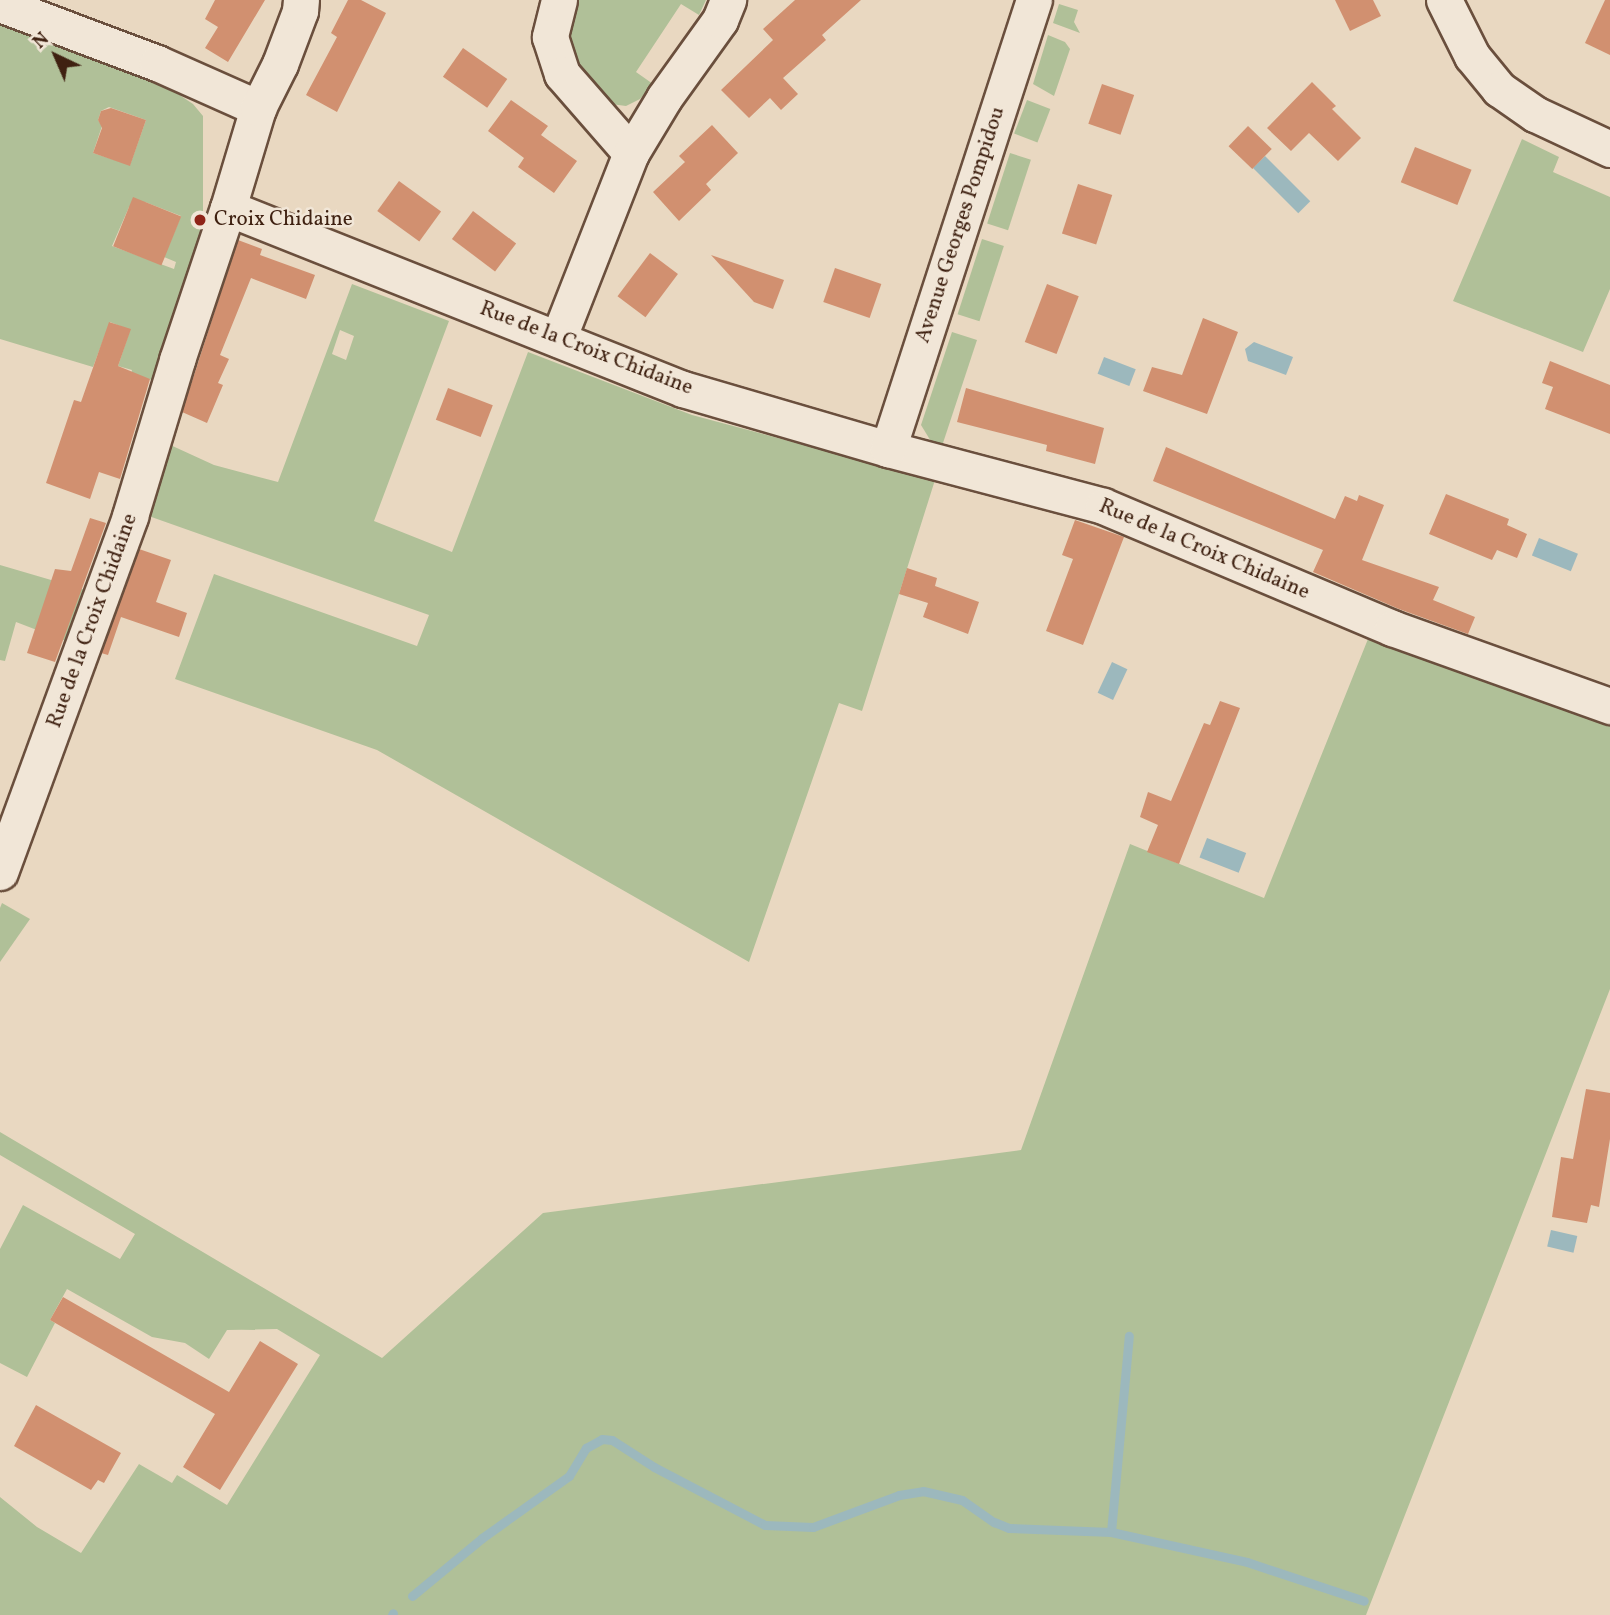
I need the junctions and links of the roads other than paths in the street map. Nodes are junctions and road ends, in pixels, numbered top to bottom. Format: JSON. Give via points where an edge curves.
{"nodes":[{"id":1,"x":301,"y":0,"type":"edge"},
{"id":2,"x":559,"y":0,"type":"edge"},
{"id":3,"x":728,"y":0,"type":"edge"},
{"id":4,"x":1034,"y":0,"type":"edge"},
{"id":5,"x":1444,"y":0,"type":"edge"},
{"id":6,"x":0,"y":4,"type":"edge"},
{"id":7,"x":258,"y":108,"type":"junction"},
{"id":8,"x":1610,"y":149,"type":"edge"},
{"id":9,"x":631,"y":153,"type":"junction"},
{"id":10,"x":228,"y":208,"type":"junction"},
{"id":11,"x":558,"y":338,"type":"junction"},
{"id":12,"x":888,"y":449,"type":"junction"},
{"id":13,"x":1610,"y":706,"type":"edge"},
{"id":14,"x":0,"y":872,"type":"edge"}],
"edges":[{"from":1,"to":7,"type":"street","via":[[280,64]]},
{"from":2,"to":9,"type":"street","via":[[550,37],[558,67]]},
{"from":3,"to":9,"type":"street","via":[[720,20]]},
{"from":4,"to":12,"type":"street","name":"Avenue Georges Pompidou"},
{"from":5,"to":8,"type":"street","via":[[1472,56],[1499,89],[1535,114]]},
{"from":6,"to":7,"type":"street","via":[[157,63]]},
{"from":7,"to":10,"type":"street"},
{"from":9,"to":11,"type":"street"},
{"from":10,"to":11,"type":"street","name":"Rue de la Croix Chidaine"},
{"from":10,"to":14,"type":"street","name":"Rue de la Croix Chidaine","via":[[130,516]]},
{"from":11,"to":12,"type":"street","name":"Rue de la Croix Chidaine","via":[[683,389]]},
{"from":12,"to":13,"type":"street","name":"Rue de la Croix Chidaine","via":[[1103,506],[1392,628]]}]}
